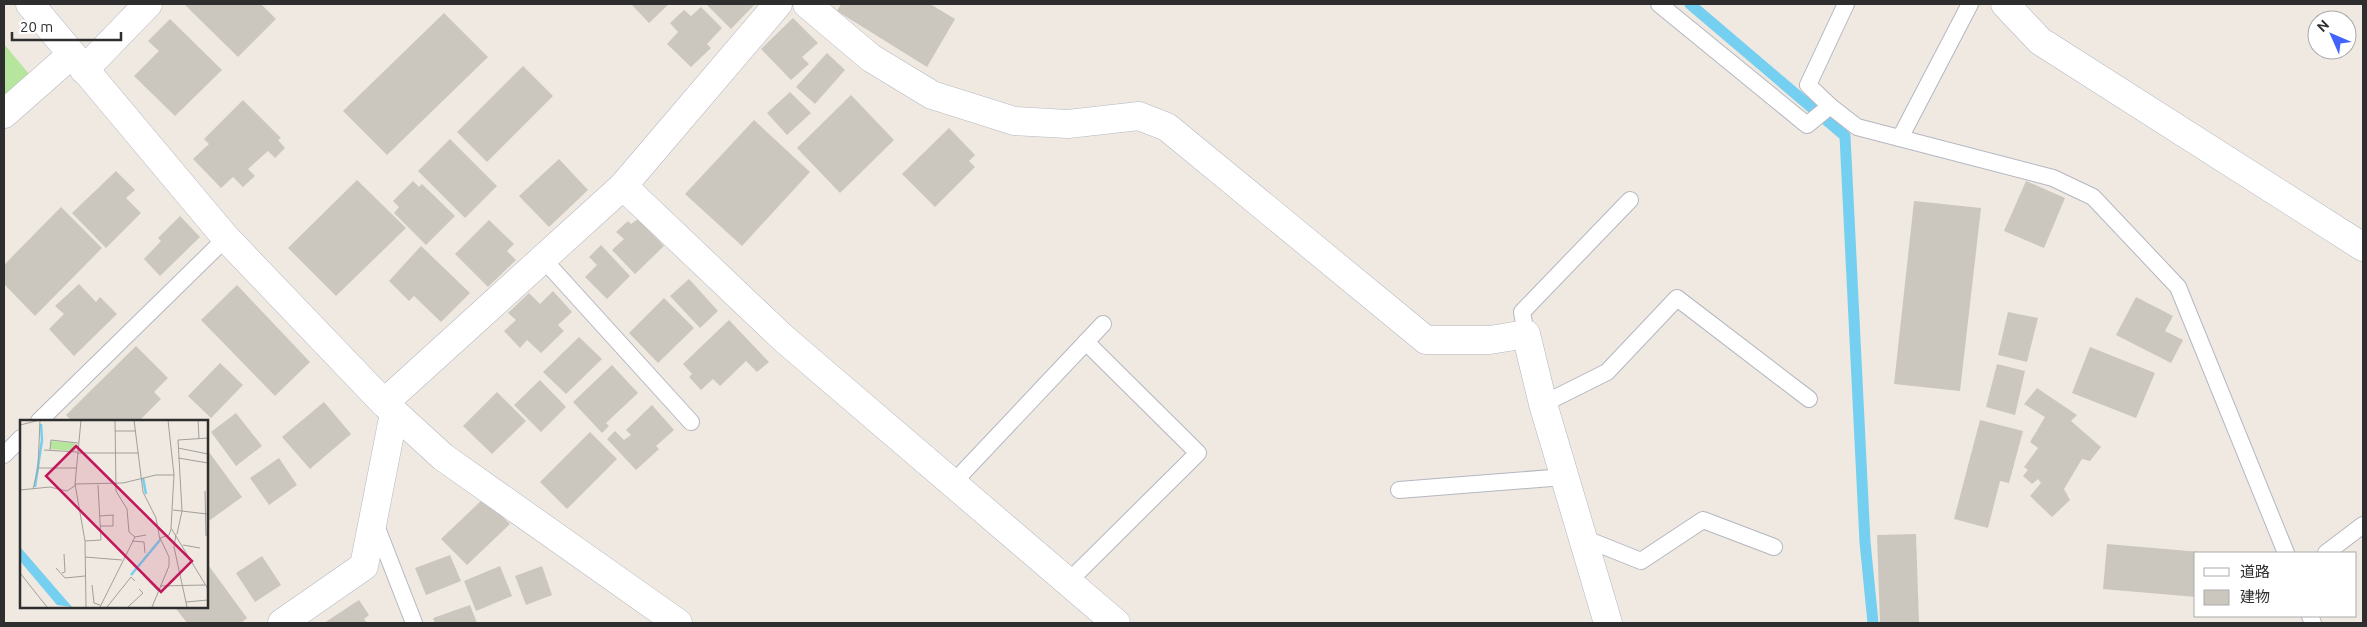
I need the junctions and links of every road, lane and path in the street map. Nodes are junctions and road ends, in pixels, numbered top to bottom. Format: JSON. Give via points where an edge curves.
{"nodes":[{"id":1,"x":30,"y":4,"type":"edge"},
{"id":2,"x":148,"y":4,"type":"edge"},
{"id":3,"x":778,"y":4,"type":"edge"},
{"id":4,"x":807,"y":4,"type":"edge"},
{"id":5,"x":1659,"y":4,"type":"edge"},
{"id":6,"x":1846,"y":4,"type":"edge"},
{"id":7,"x":1970,"y":4,"type":"edge"},
{"id":8,"x":2005,"y":4,"type":"edge"},
{"id":9,"x":78,"y":62,"type":"junction"},
{"id":10,"x":1830,"y":106,"type":"junction"},
{"id":11,"x":4,"y":114,"type":"edge"},
{"id":12,"x":1900,"y":138,"type":"junction"},
{"id":13,"x":623,"y":186,"type":"junction"},
{"id":14,"x":1630,"y":200,"type":"dead end"},
{"id":15,"x":226,"y":238,"type":"junction"},
{"id":16,"x":2363,"y":247,"type":"edge"},
{"id":17,"x":544,"y":260,"type":"junction"},
{"id":18,"x":1103,"y":324,"type":"dead end"},
{"id":19,"x":1526,"y":334,"type":"junction"},
{"id":20,"x":1086,"y":342,"type":"junction"},
{"id":21,"x":1809,"y":399,"type":"dead end"},
{"id":22,"x":1542,"y":404,"type":"junction"},
{"id":23,"x":389,"y":408,"type":"junction"},
{"id":24,"x":40,"y":420,"type":"edge"},
{"id":25,"x":691,"y":422,"type":"dead end"},
{"id":26,"x":20,"y":439,"type":"edge"},
{"id":27,"x":4,"y":455,"type":"edge"},
{"id":28,"x":1564,"y":477,"type":"junction"},
{"id":29,"x":953,"y":483,"type":"junction"},
{"id":30,"x":1399,"y":490,"type":"dead end"},
{"id":31,"x":374,"y":520,"type":"junction"},
{"id":32,"x":2363,"y":524,"type":"edge"},
{"id":33,"x":1581,"y":537,"type":"junction"},
{"id":34,"x":1774,"y":547,"type":"dead end"},
{"id":35,"x":2286,"y":552,"type":"edge"},
{"id":36,"x":2327,"y":552,"type":"edge"},
{"id":37,"x":1069,"y":581,"type":"junction"},
{"id":38,"x":282,"y":623,"type":"edge"},
{"id":39,"x":414,"y":623,"type":"edge"},
{"id":40,"x":678,"y":623,"type":"edge"},
{"id":41,"x":1116,"y":623,"type":"edge"},
{"id":42,"x":1608,"y":623,"type":"edge"}],
"edges":[{"from":1,"to":9,"type":"street"},
{"from":2,"to":9,"type":"street"},
{"from":3,"to":13,"type":"street"},
{"from":4,"to":19,"type":"street","via":[[870,58],[932,95],[1014,121],[1068,124],[1138,116],[1167,127],[1426,340],[1490,340]]},
{"from":5,"to":10,"type":"lane","via":[[1807,125]]},
{"from":6,"to":10,"type":"lane","via":[[1808,85]]},
{"from":7,"to":12,"type":"lane"},
{"from":8,"to":16,"type":"street","via":[[2040,41]]},
{"from":9,"to":11,"type":"street"},
{"from":9,"to":15,"type":"street"},
{"from":10,"to":12,"type":"lane","via":[[1857,127]]},
{"from":12,"to":35,"type":"lane","via":[[2053,178],[2093,197],[2144,250],[2178,287]]},
{"from":13,"to":17,"type":"street"},
{"from":13,"to":29,"type":"street","via":[[782,338]]},
{"from":14,"to":19,"type":"lane","via":[[1522,312]]},
{"from":15,"to":23,"type":"street"},
{"from":15,"to":24,"type":"lane"},
{"from":17,"to":23,"type":"street"},
{"from":17,"to":25,"type":"lane"},
{"from":18,"to":20,"type":"lane"},
{"from":19,"to":22,"type":"street"},
{"from":20,"to":29,"type":"lane"},
{"from":20,"to":37,"type":"lane","via":[[1198,453]]},
{"from":21,"to":22,"type":"lane","via":[[1677,298],[1608,372]]},
{"from":22,"to":28,"type":"street"},
{"from":23,"to":31,"type":"street"},
{"from":23,"to":40,"type":"street","via":[[443,457]]},
{"from":26,"to":27,"type":"lane"},
{"from":28,"to":30,"type":"lane"},
{"from":28,"to":33,"type":"street"},
{"from":29,"to":37,"type":"street"},
{"from":31,"to":38,"type":"street","via":[[364,566]]},
{"from":31,"to":39,"type":"lane"},
{"from":32,"to":36,"type":"lane"},
{"from":33,"to":34,"type":"lane","via":[[1641,560],[1703,520]]},
{"from":33,"to":42,"type":"street"},
{"from":37,"to":41,"type":"street"}]}
